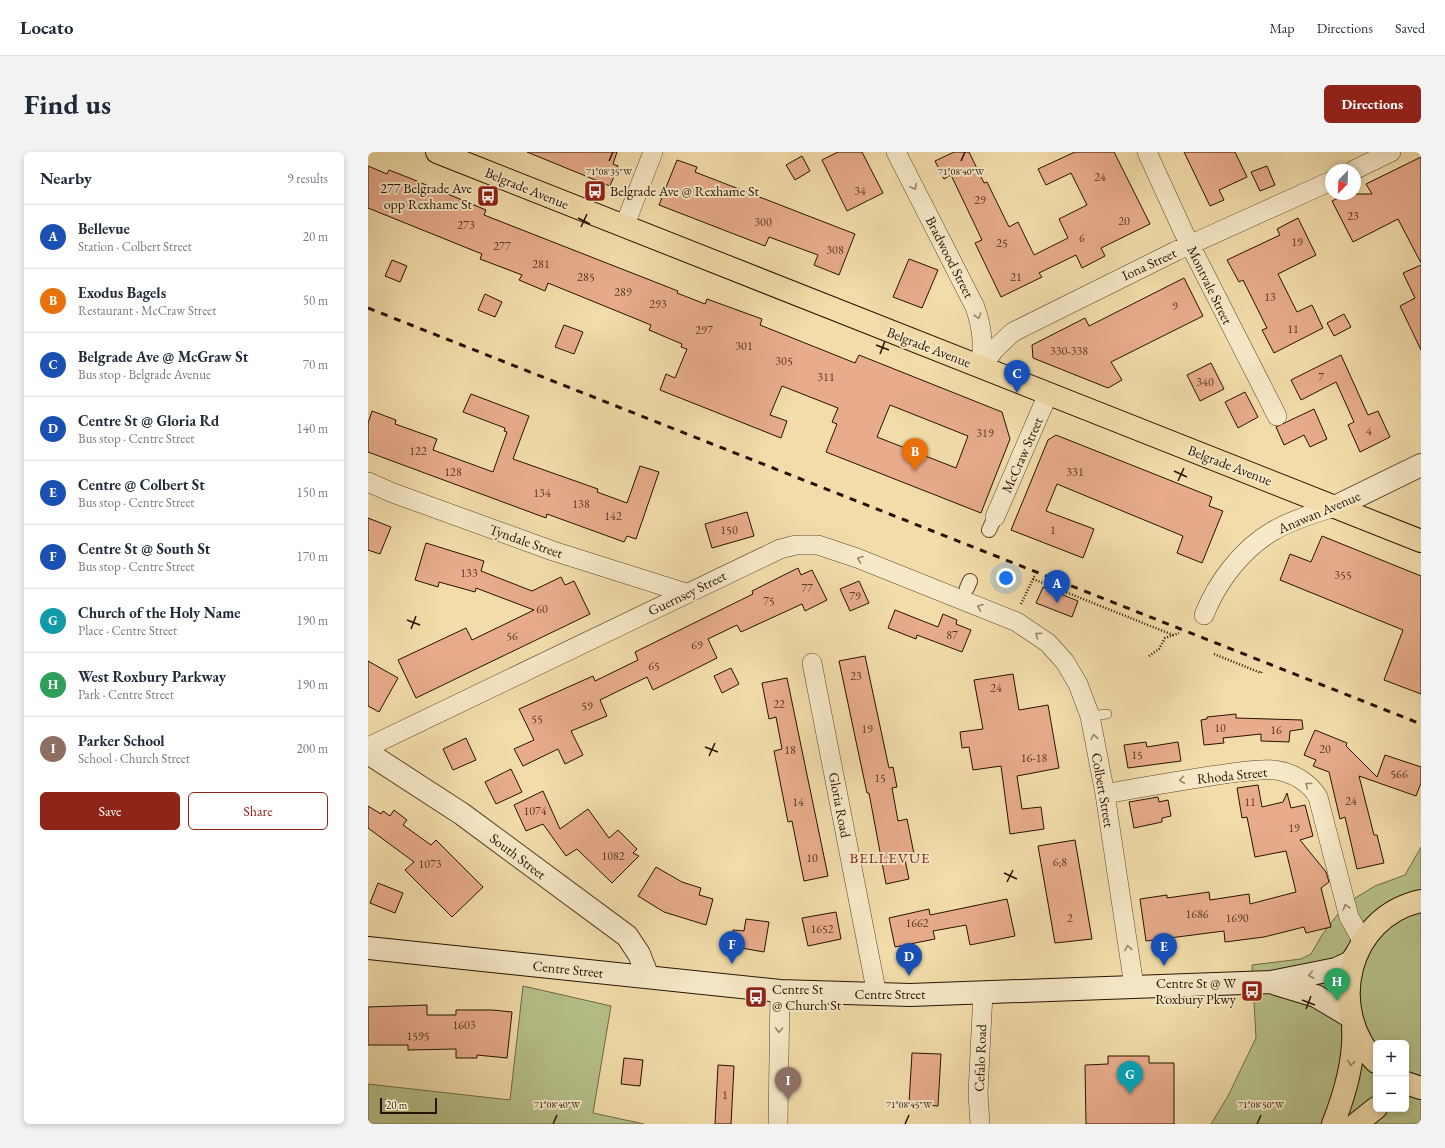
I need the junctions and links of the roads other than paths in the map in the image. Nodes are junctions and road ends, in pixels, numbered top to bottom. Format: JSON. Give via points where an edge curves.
{"nodes":[{"id":1,"x":437,"y":152,"type":"edge"},
{"id":2,"x":653,"y":152,"type":"edge"},
{"id":3,"x":896,"y":152,"type":"edge"},
{"id":4,"x":1146,"y":152,"type":"edge"},
{"id":5,"x":1382,"y":154,"type":"edge"},
{"id":6,"x":1361,"y":166,"type":"edge"},
{"id":7,"x":1325,"y":184,"type":"edge"},
{"id":8,"x":624,"y":227,"type":"junction"},
{"id":9,"x":1190,"y":246,"type":"junction"},
{"id":10,"x":980,"y":367,"type":"junction"},
{"id":11,"x":1048,"y":394,"type":"junction"},
{"id":12,"x":1276,"y":416,"type":"dead end"},
{"id":13,"x":1421,"y":466,"type":"edge"},
{"id":14,"x":368,"y":482,"type":"edge"},
{"id":15,"x":1335,"y":506,"type":"junction"},
{"id":16,"x":992,"y":523,"type":"dead end"},
{"id":17,"x":1421,"y":541,"type":"edge"},
{"id":18,"x":686,"y":593,"type":"junction"},
{"id":19,"x":1204,"y":615,"type":"dead end"},
{"id":20,"x":1017,"y":616,"type":"joint"},
{"id":21,"x":812,"y":663,"type":"dead end"},
{"id":22,"x":368,"y":747,"type":"edge"},
{"id":23,"x":368,"y":753,"type":"edge"},
{"id":24,"x":1105,"y":794,"type":"junction"},
{"id":25,"x":1421,"y":900,"type":"edge"},
{"id":26,"x":368,"y":948,"type":"edge"},
{"id":27,"x":1360,"y":948,"type":"junction"},
{"id":28,"x":648,"y":977,"type":"junction"},
{"id":29,"x":1271,"y":982,"type":"junction"},
{"id":30,"x":1134,"y":986,"type":"junction"},
{"id":31,"x":780,"y":991,"type":"junction"},
{"id":32,"x":983,"y":993,"type":"junction"},
{"id":33,"x":877,"y":994,"type":"junction"},
{"id":34,"x":1352,"y":1020,"type":"junction"},
{"id":35,"x":1373,"y":1058,"type":"edge"},
{"id":36,"x":1409,"y":1084,"type":"edge"},
{"id":37,"x":1421,"y":1089,"type":"edge"},
{"id":38,"x":1409,"y":1091,"type":"edge"},
{"id":39,"x":1373,"y":1110,"type":"edge"},
{"id":40,"x":778,"y":1124,"type":"edge"},
{"id":41,"x":980,"y":1124,"type":"edge"},
{"id":42,"x":1333,"y":1124,"type":"edge"},
{"id":43,"x":1356,"y":1124,"type":"edge"}],
"edges":[{"from":1,"to":8,"type":"main road","name":"Belgrade Avenue"},
{"from":2,"to":8,"type":"street"},
{"from":3,"to":10,"type":"street","name":"Bradwood Street","one_way":true,"via":[[975,307],[982,326]]},
{"from":4,"to":9,"type":"street","name":"Montvale Street"},
{"from":5,"to":6,"type":"street"},
{"from":7,"to":9,"type":"street","name":"Iona Street"},
{"from":8,"to":10,"type":"main road","name":"Belgrade Avenue"},
{"from":9,"to":10,"type":"street","name":"Iona Street","via":[[1014,332]]},
{"from":9,"to":12,"type":"street","name":"Montvale Street"},
{"from":10,"to":11,"type":"main road","name":"Belgrade Avenue"},
{"from":11,"to":15,"type":"main road","name":"Belgrade Avenue"},
{"from":11,"to":16,"type":"street","name":"McCraw Street"},
{"from":13,"to":15,"type":"main road","name":"Anawan Avenue"},
{"from":14,"to":18,"type":"street","name":"Tyndale Street","via":[[554,551]]},
{"from":15,"to":17,"type":"main road","name":"Belgrade Avenue"},
{"from":15,"to":19,"type":"street","name":"Anawan Avenue","via":[[1288,523],[1259,540],[1226,576]]},
{"from":20,"to":18,"type":"street","name":"Guernsey Street","one_way":true,"via":[[818,545],[796,545],[780,549]]},
{"from":18,"to":22,"type":"street","name":"Guernsey Street"},
{"from":24,"to":20,"type":"street","name":"Colbert Street","one_way":true,"via":[[1099,715],[1065,662]]},
{"from":21,"to":33,"type":"street","name":"Gloria Road"},
{"from":23,"to":28,"type":"main road","name":"South Street","via":[[462,814],[627,936],[639,954]]},
{"from":27,"to":24,"type":"street","name":"Rhoda Street","one_way":true,"via":[[1349,917],[1318,797],[1303,781],[1276,770],[1262,770],[1168,782]]},
{"from":30,"to":24,"type":"street","name":"Colbert Street","one_way":true},
{"from":25,"to":27,"type":"main road","via":[[1387,916],[1370,932]]},
{"from":26,"to":28,"type":"main road","name":"Centre Street"},
{"from":27,"to":29,"type":"main road","name":"Centre Street","one_way":true,"via":[[1351,962],[1336,969]]},
{"from":27,"to":34,"type":"main road","via":[[1351,972],[1348,991]]},
{"from":28,"to":31,"type":"main road","name":"Centre Street"},
{"from":29,"to":30,"type":"main road","name":"Centre Street"},
{"from":29,"to":34,"type":"main road","name":"Centre Street","via":[[1316,996]]},
{"from":30,"to":32,"type":"main road","name":"Centre Street"},
{"from":31,"to":33,"type":"main road","name":"Centre Street"},
{"from":31,"to":40,"type":"street","one_way":true},
{"from":32,"to":33,"type":"main road","name":"Centre Street"},
{"from":32,"to":41,"type":"street","name":"Cefalo Road","via":[[978,1093]]},
{"from":34,"to":35,"type":"main road","via":[[1362,1045]]},
{"from":34,"to":42,"type":"main road","one_way":true,"via":[[1353,1043],[1348,1078]]},
{"from":36,"to":37,"type":"main road"},
{"from":37,"to":38,"type":"main road"},
{"from":39,"to":43,"type":"main road"}]}
